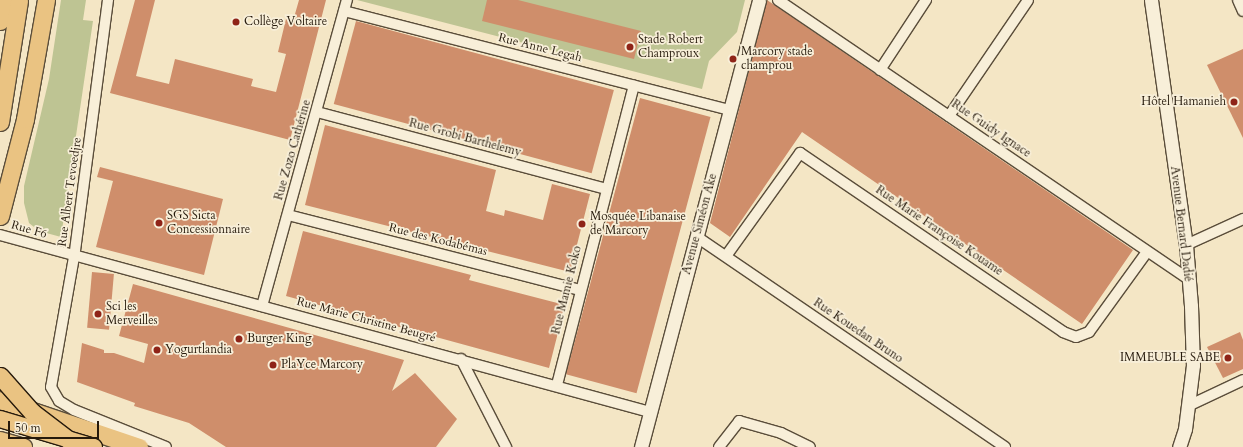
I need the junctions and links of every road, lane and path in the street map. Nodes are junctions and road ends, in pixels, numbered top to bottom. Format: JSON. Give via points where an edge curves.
{"nodes":[{"id":1,"x":4,"y":0,"type":"edge"},
{"id":2,"x":19,"y":0,"type":"edge"},
{"id":3,"x":46,"y":0,"type":"edge"},
{"id":4,"x":108,"y":0,"type":"edge"},
{"id":5,"x":347,"y":0,"type":"edge"},
{"id":6,"x":759,"y":0,"type":"edge"},
{"id":7,"x":778,"y":0,"type":"edge"},
{"id":8,"x":798,"y":0,"type":"edge"},
{"id":9,"x":926,"y":0,"type":"edge"},
{"id":10,"x":1028,"y":0,"type":"edge"},
{"id":11,"x":1151,"y":0,"type":"edge"},
{"id":12,"x":1238,"y":0,"type":"edge"},
{"id":13,"x":791,"y":8,"type":"junction"},
{"id":14,"x":344,"y":11,"type":"junction"},
{"id":15,"x":1243,"y":11,"type":"edge"},
{"id":16,"x":0,"y":21,"type":"edge"},
{"id":17,"x":880,"y":70,"type":"junction"},
{"id":18,"x":634,"y":86,"type":"junction"},
{"id":19,"x":730,"y":110,"type":"junction"},
{"id":20,"x":317,"y":112,"type":"junction"},
{"id":21,"x":949,"y":116,"type":"junction"},
{"id":22,"x":1,"y":117,"type":"edge"},
{"id":23,"x":607,"y":189,"type":"junction"},
{"id":24,"x":288,"y":215,"type":"junction"},
{"id":25,"x":0,"y":216,"type":"edge"},
{"id":26,"x":1243,"y":220,"type":"edge"},
{"id":27,"x":0,"y":235,"type":"edge"},
{"id":28,"x":697,"y":237,"type":"junction"},
{"id":29,"x":1186,"y":245,"type":"junction"},
{"id":30,"x":1148,"y":252,"type":"junction"},
{"id":31,"x":726,"y":256,"type":"junction"},
{"id":32,"x":74,"y":257,"type":"junction"},
{"id":33,"x":1188,"y":279,"type":"junction"},
{"id":34,"x":580,"y":290,"type":"junction"},
{"id":35,"x":262,"y":306,"type":"junction"},
{"id":36,"x":461,"y":359,"type":"junction"},
{"id":37,"x":0,"y":376,"type":"edge"},
{"id":38,"x":1243,"y":380,"type":"edge"},
{"id":39,"x":557,"y":386,"type":"junction"},
{"id":40,"x":0,"y":400,"type":"edge"},
{"id":41,"x":1188,"y":406,"type":"junction"},
{"id":42,"x":650,"y":412,"type":"junction"},
{"id":43,"x":0,"y":419,"type":"edge"},
{"id":44,"x":1185,"y":430,"type":"junction"},
{"id":45,"x":0,"y":440,"type":"edge"},
{"id":46,"x":24,"y":447,"type":"edge"},
{"id":47,"x":78,"y":447,"type":"edge"},
{"id":48,"x":94,"y":447,"type":"edge"},
{"id":49,"x":138,"y":447,"type":"edge"},
{"id":50,"x":166,"y":447,"type":"edge"},
{"id":51,"x":506,"y":447,"type":"edge"},
{"id":52,"x":641,"y":447,"type":"edge"},
{"id":53,"x":719,"y":447,"type":"edge"},
{"id":54,"x":810,"y":447,"type":"edge"},
{"id":55,"x":1005,"y":447,"type":"edge"},
{"id":56,"x":1179,"y":447,"type":"edge"},
{"id":57,"x":1187,"y":447,"type":"edge"}],
"edges":[{"from":1,"to":16,"type":"highway"},
{"from":2,"to":22,"type":"highway"},
{"from":3,"to":25,"type":"highway","via":[[25,118]]},
{"from":4,"to":32,"type":"street","name":"Rue Albert Tevoedjre"},
{"from":5,"to":14,"type":"street","name":"Rue Zozo Cathérine"},
{"from":6,"to":19,"type":"street","name":"Avenue Siméon Ake"},
{"from":7,"to":13,"type":"street","name":"Rue Guidy Ignace"},
{"from":8,"to":13,"type":"street"},
{"from":9,"to":17,"type":"street"},
{"from":10,"to":21,"type":"street"},
{"from":11,"to":29,"type":"street","name":"Avenue Bernard Dadié"},
{"from":12,"to":15,"type":"street"},
{"from":13,"to":17,"type":"street","name":"Rue Guidy Ignace"},
{"from":14,"to":18,"type":"street","name":"Rue Anne Legah"},
{"from":14,"to":20,"type":"street","name":"Rue Zozo Cathérine"},
{"from":17,"to":21,"type":"street","name":"Rue Guidy Ignace"},
{"from":18,"to":19,"type":"street","name":"Rue Anne Legah"},
{"from":18,"to":23,"type":"street","name":"Rue Mamie Koko"},
{"from":19,"to":28,"type":"street","name":"Avenue Siméon Ake"},
{"from":20,"to":23,"type":"street","name":"Rue Grobi Barthelemy"},
{"from":20,"to":24,"type":"street","name":"Rue Zozo Cathérine"},
{"from":21,"to":30,"type":"street","name":"Rue Guidy Ignace"},
{"from":23,"to":34,"type":"street","name":"Rue Mamie Koko"},
{"from":24,"to":34,"type":"street","name":"Rue des Kodabémas"},
{"from":24,"to":35,"type":"street","name":"Rue Zozo Cathérine"},
{"from":26,"to":29,"type":"street"},
{"from":27,"to":32,"type":"street","name":"Rue F6"},
{"from":28,"to":31,"type":"street","name":"Rue Kouedan Bruno"},
{"from":28,"to":42,"type":"street","name":"Avenue Siméon Ake"},
{"from":29,"to":33,"type":"street","name":"Avenue Bernard Dadié"},
{"from":30,"to":31,"type":"street","name":"Rue Marie Françoise Kouame","via":[[1089,332],[1076,337],[1063,332],[800,153]]},
{"from":30,"to":33,"type":"street","name":"Rue Guidy Ignace"},
{"from":31,"to":55,"type":"street","name":"Rue Kouedan Bruno"},
{"from":32,"to":35,"type":"street","name":"Rue Marie Christine Beugré"},
{"from":32,"to":50,"type":"street","name":"Rue Albert Tevoedjre","via":[[51,387],[60,401],[74,410]]},
{"from":33,"to":41,"type":"street","name":"Avenue Bernard Dadié","via":[[1193,365]]},
{"from":34,"to":39,"type":"street","name":"Rue Mamie Koko"},
{"from":35,"to":36,"type":"street","name":"Rue Marie Christine Beugré"},
{"from":36,"to":39,"type":"street","name":"Rue Marie Christine Beugré"},
{"from":36,"to":51,"type":"street"},
{"from":37,"to":47,"type":"highway","bridge":true,"via":[[32,412]]},
{"from":38,"to":41,"type":"street"},
{"from":39,"to":42,"type":"street","name":"Rue Marie Christine Beugré"},
{"from":40,"to":49,"type":"highway"},
{"from":41,"to":44,"type":"street","name":"Avenue Bernard Dadié"},
{"from":42,"to":52,"type":"street","name":"Avenue Siméon Ake"},
{"from":43,"to":48,"type":"main road","bridge":true},
{"from":44,"to":56,"type":"street","name":"Avenue Bernard Dadié"},
{"from":44,"to":57,"type":"street"},
{"from":45,"to":46,"type":"main road"},
{"from":53,"to":54,"type":"street","via":[[739,421],[781,433]]}]}
